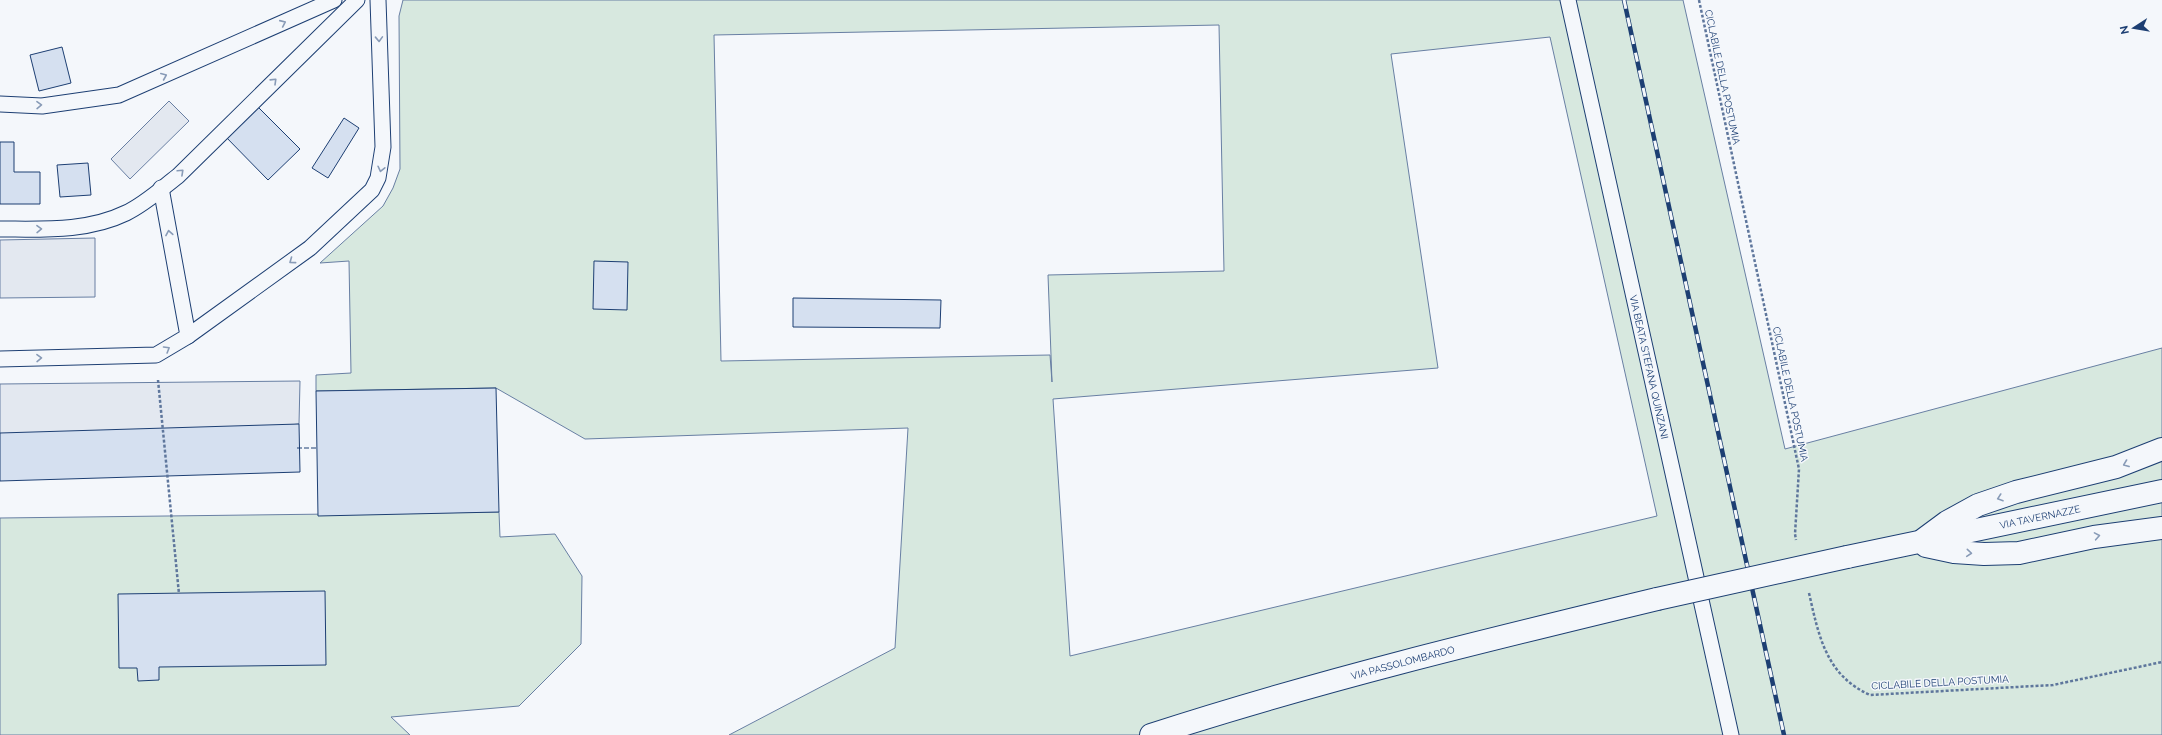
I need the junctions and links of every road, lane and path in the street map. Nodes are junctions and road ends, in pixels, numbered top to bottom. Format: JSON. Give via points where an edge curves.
{"nodes":[{"id":1,"x":334,"y":0,"type":"edge"},
{"id":2,"x":357,"y":0,"type":"edge"},
{"id":3,"x":378,"y":0,"type":"edge"},
{"id":4,"x":1568,"y":0,"type":"edge"},
{"id":5,"x":1699,"y":0,"type":"edge"},
{"id":6,"x":0,"y":104,"type":"edge"},
{"id":7,"x":161,"y":188,"type":"junction"},
{"id":8,"x":0,"y":229,"type":"edge"},
{"id":9,"x":188,"y":336,"type":"junction"},
{"id":10,"x":156,"y":356,"type":"junction"},
{"id":11,"x":0,"y":359,"type":"edge"},
{"id":12,"x":2162,"y":449,"type":"edge"},
{"id":13,"x":2162,"y":491,"type":"edge"},
{"id":14,"x":2162,"y":528,"type":"edge"},
{"id":15,"x":1797,"y":542,"type":"dead end"},
{"id":16,"x":1917,"y":544,"type":"junction"},
{"id":17,"x":1808,"y":588,"type":"dead end"},
{"id":18,"x":179,"y":594,"type":"dead end"},
{"id":19,"x":2162,"y":662,"type":"edge"},
{"id":20,"x":1151,"y":735,"type":"edge"},
{"id":21,"x":1731,"y":735,"type":"edge"}],
"edges":[{"from":6,"to":1,"type":"lane","one_way":true,"via":[[42,106],[119,95]]},
{"from":7,"to":2,"type":"lane","one_way":true,"via":[[178,176]]},
{"from":3,"to":9,"type":"lane","one_way":true,"via":[[383,147],[378,178],[372,190],[310,248]]},
{"from":4,"to":21,"type":"lane","name":"VIA BEATA STEFANA QUINZANI"},
{"from":5,"to":15,"type":"path","name":"CICLABILE DELLA POSTUMIA","via":[[1799,469],[1795,534]]},
{"from":8,"to":7,"type":"lane","one_way":true,"via":[[80,227],[102,222],[126,213],[149,200]]},
{"from":9,"to":7,"type":"lane","one_way":true},
{"from":10,"to":9,"type":"lane","one_way":true},
{"from":11,"to":10,"type":"lane","one_way":true},
{"from":10,"to":18,"type":"path"},
{"from":12,"to":16,"type":"main road","one_way":true,"via":[[2116,467],[2016,492],[1978,505],[1947,522]]},
{"from":13,"to":16,"type":"main road","name":"VIA TAVERNAZZE"},
{"from":16,"to":14,"type":"main road","one_way":true,"via":[[1984,554],[2018,553],[2094,537]]},
{"from":16,"to":20,"type":"main road","name":"VIA PASSOLOMBARDO","bridge":true,"via":[[1657,599],[1430,654],[1216,714]]},
{"from":17,"to":19,"type":"path","name":"CICLABILE DELLA POSTUMIA","via":[[1820,641],[1830,662],[1855,688],[1870,695],[2053,685]]}]}
